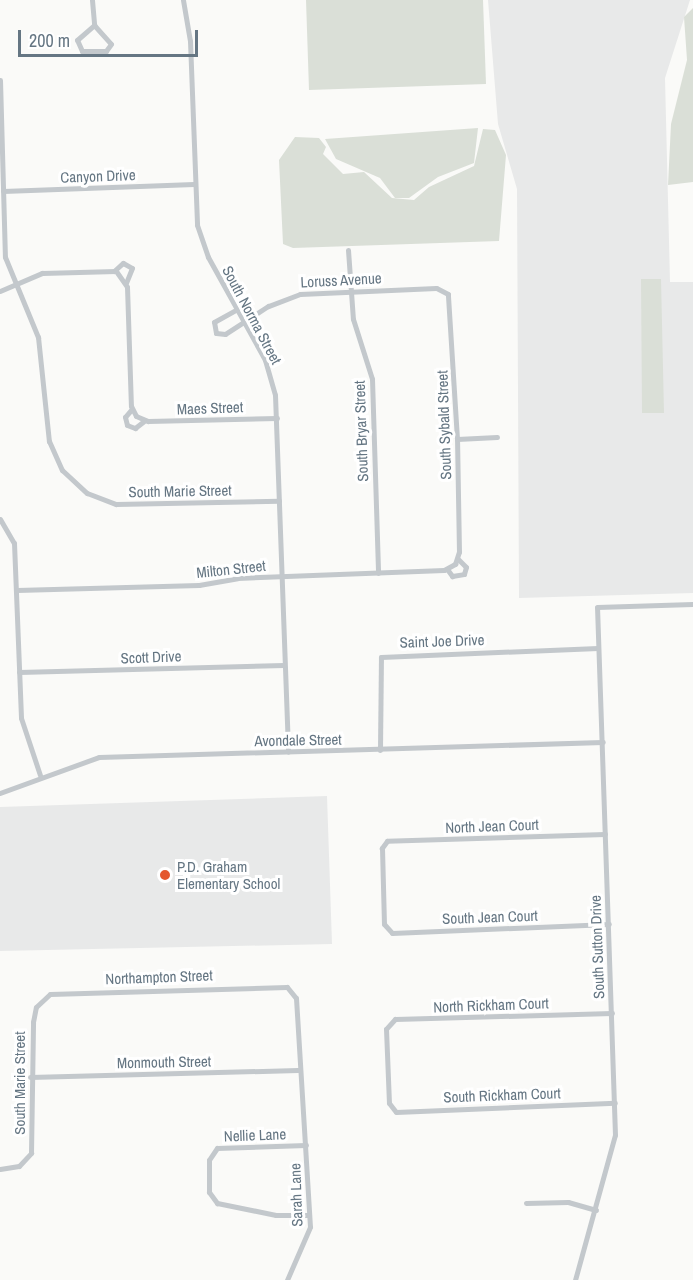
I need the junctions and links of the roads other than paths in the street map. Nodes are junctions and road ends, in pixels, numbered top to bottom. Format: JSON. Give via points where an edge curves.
{"nodes":[{"id":1,"x":92,"y":0,"type":"edge"},
{"id":2,"x":183,"y":0,"type":"edge"},
{"id":3,"x":93,"y":24,"type":"junction"},
{"id":4,"x":0,"y":80,"type":"edge"},
{"id":5,"x":194,"y":184,"type":"junction"},
{"id":6,"x":3,"y":191,"type":"junction"},
{"id":7,"x":348,"y":250,"type":"dead end"},
{"id":8,"x":114,"y":271,"type":"junction"},
{"id":9,"x":14,"y":283,"type":"junction"},
{"id":10,"x":126,"y":283,"type":"junction"},
{"id":11,"x":0,"y":291,"type":"edge"},
{"id":12,"x":350,"y":291,"type":"junction"},
{"id":13,"x":446,"y":292,"type":"joint"},
{"id":14,"x":237,"y":309,"type":"junction"},
{"id":15,"x":244,"y":322,"type":"junction"},
{"id":16,"x":131,"y":410,"type":"junction"},
{"id":17,"x":277,"y":418,"type":"junction"},
{"id":18,"x":144,"y":421,"type":"junction"},
{"id":19,"x":497,"y":437,"type":"dead end"},
{"id":20,"x":457,"y":439,"type":"junction"},
{"id":21,"x":279,"y":501,"type":"junction"},
{"id":22,"x":0,"y":519,"type":"edge"},
{"id":23,"x":456,"y":562,"type":"junction"},
{"id":24,"x":447,"y":569,"type":"junction"},
{"id":25,"x":378,"y":573,"type":"junction"},
{"id":26,"x":464,"y":574,"type":"joint"},
{"id":27,"x":282,"y":576,"type":"junction"},
{"id":28,"x":16,"y":590,"type":"junction"},
{"id":29,"x":693,"y":604,"type":"edge"},
{"id":30,"x":598,"y":648,"type":"junction"},
{"id":31,"x":284,"y":666,"type":"junction"},
{"id":32,"x":19,"y":672,"type":"junction"},
{"id":33,"x":603,"y":742,"type":"junction"},
{"id":34,"x":380,"y":750,"type":"junction"},
{"id":35,"x":288,"y":752,"type":"junction"},
{"id":36,"x":40,"y":776,"type":"junction"},
{"id":37,"x":0,"y":793,"type":"edge"},
{"id":38,"x":605,"y":834,"type":"junction"},
{"id":39,"x":384,"y":918,"type":"joint"},
{"id":40,"x":609,"y":924,"type":"junction"},
{"id":41,"x":35,"y":1011,"type":"joint"},
{"id":42,"x":612,"y":1012,"type":"junction"},
{"id":43,"x":298,"y":1070,"type":"junction"},
{"id":44,"x":30,"y":1077,"type":"junction"},
{"id":45,"x":615,"y":1103,"type":"junction"},
{"id":46,"x":391,"y":1108,"type":"joint"},
{"id":47,"x":306,"y":1145,"type":"junction"},
{"id":48,"x":0,"y":1169,"type":"edge"},
{"id":49,"x":526,"y":1203,"type":"dead end"},
{"id":50,"x":596,"y":1210,"type":"junction"},
{"id":51,"x":309,"y":1215,"type":"junction"},
{"id":52,"x":287,"y":1280,"type":"edge"},
{"id":53,"x":575,"y":1280,"type":"edge"}],
"edges":[{"from":1,"to":3,"type":"street"},
{"from":2,"to":5,"type":"street","name":"South Norma Street","via":[[190,41]]},
{"from":3,"to":3,"type":"street","via":[[77,40],[79,49],[109,49],[111,39]]},
{"from":4,"to":6,"type":"street","name":"South Marie Street"},
{"from":5,"to":6,"type":"street","name":"Canyon Drive"},
{"from":5,"to":14,"type":"street","name":"South Norma Street","via":[[200,236]]},
{"from":6,"to":9,"type":"street","name":"South Marie Street","via":[[5,257]]},
{"from":7,"to":12,"type":"street","name":"South Bryar Street"},
{"from":8,"to":9,"type":"street","name":"Maes Street","via":[[42,273]]},
{"from":8,"to":10,"type":"street"},
{"from":8,"to":10,"type":"street","name":"Maes Street","via":[[123,263],[132,268]]},
{"from":9,"to":11,"type":"street","name":"Maes Street"},
{"from":9,"to":21,"type":"street","name":"South Marie Street","via":[[42,352],[51,448],[76,486],[122,504]]},
{"from":10,"to":16,"type":"street","name":"Maes Street"},
{"from":12,"to":13,"type":"street","name":"Loruss Avenue"},
{"from":12,"to":15,"type":"street","name":"Loruss Avenue","via":[[289,296]]},
{"from":12,"to":25,"type":"street","name":"South Bryar Street","via":[[372,379]]},
{"from":13,"to":20,"type":"street","name":"South Sybald Street","via":[[453,306]]},
{"from":14,"to":15,"type":"street","name":"South Norma Street"},
{"from":14,"to":15,"type":"street","name":"Loruss Avenue","via":[[215,321],[214,330],[225,334]]},
{"from":15,"to":17,"type":"street","name":"South Norma Street","via":[[271,375]]},
{"from":16,"to":18,"type":"street"},
{"from":16,"to":18,"type":"street","name":"Maes Street","via":[[125,417],[127,425],[135,428]]},
{"from":17,"to":18,"type":"street","name":"Maes Street"},
{"from":17,"to":21,"type":"street","name":"South Norma Street"},
{"from":19,"to":20,"type":"street"},
{"from":20,"to":23,"type":"street","name":"South Sybald Street"},
{"from":21,"to":27,"type":"street","name":"South Norma Street"},
{"from":22,"to":28,"type":"street","via":[[14,543]]},
{"from":23,"to":24,"type":"street","name":"Milton Street"},
{"from":23,"to":26,"type":"street","name":"South Sybald Street","via":[[466,567]]},
{"from":24,"to":25,"type":"street","name":"Milton Street"},
{"from":24,"to":26,"type":"street","name":"Milton Street","via":[[452,576]]},
{"from":25,"to":27,"type":"street","name":"Milton Street"},
{"from":27,"to":28,"type":"street","name":"Milton Street","via":[[199,585]]},
{"from":27,"to":31,"type":"street","name":"South Norma Street"},
{"from":28,"to":32,"type":"street"},
{"from":29,"to":30,"type":"street","name":"South Sutton Drive","via":[[597,607]]},
{"from":30,"to":33,"type":"street","name":"South Sutton Drive"},
{"from":30,"to":34,"type":"street","name":"Saint Joe Drive","via":[[381,657]]},
{"from":31,"to":32,"type":"street","name":"Scott Drive"},
{"from":31,"to":35,"type":"street","name":"South Norma Street"},
{"from":32,"to":36,"type":"street","via":[[23,727]]},
{"from":33,"to":34,"type":"street","name":"Avondale Street"},
{"from":33,"to":38,"type":"street","name":"South Sutton Drive"},
{"from":34,"to":35,"type":"street","name":"Avondale Street"},
{"from":35,"to":36,"type":"street","name":"Avondale Street","via":[[99,757]]},
{"from":36,"to":37,"type":"street","name":"Avondale Street"},
{"from":38,"to":39,"type":"street","name":"North Jean Court","via":[[389,841],[382,846]]},
{"from":38,"to":40,"type":"street","name":"South Sutton Drive"},
{"from":39,"to":40,"type":"street","name":"South Jean Court","via":[[386,931],[392,933]]},
{"from":40,"to":42,"type":"street","name":"South Sutton Drive"},
{"from":41,"to":43,"type":"street","name":"Northampton Street","via":[[45,998],[61,992],[292,990]]},
{"from":41,"to":44,"type":"street","name":"South Marie Street"},
{"from":42,"to":45,"type":"street","name":"South Sutton Drive"},
{"from":42,"to":46,"type":"street","name":"North Rickham Court","via":[[395,1019],[386,1026]]},
{"from":43,"to":44,"type":"street","name":"Monmouth Street"},
{"from":43,"to":47,"type":"street","name":"Sarah Lane"},
{"from":44,"to":48,"type":"street","name":"South Marie Street","via":[[31,1153],[19,1166]]},
{"from":45,"to":46,"type":"street","name":"South Rickham Court"},
{"from":45,"to":50,"type":"street","name":"South Sutton Drive","via":[[614,1152]]},
{"from":47,"to":51,"type":"street","name":"Sarah Lane"},
{"from":47,"to":51,"type":"street","name":"Nellie Lane","via":[[217,1148],[209,1160],[209,1192],[217,1203],[276,1215]]},
{"from":49,"to":50,"type":"street","via":[[568,1202]]},
{"from":50,"to":53,"type":"street","name":"South Sutton Drive"},
{"from":51,"to":52,"type":"street","name":"Sarah Lane","via":[[308,1238]]}]}
